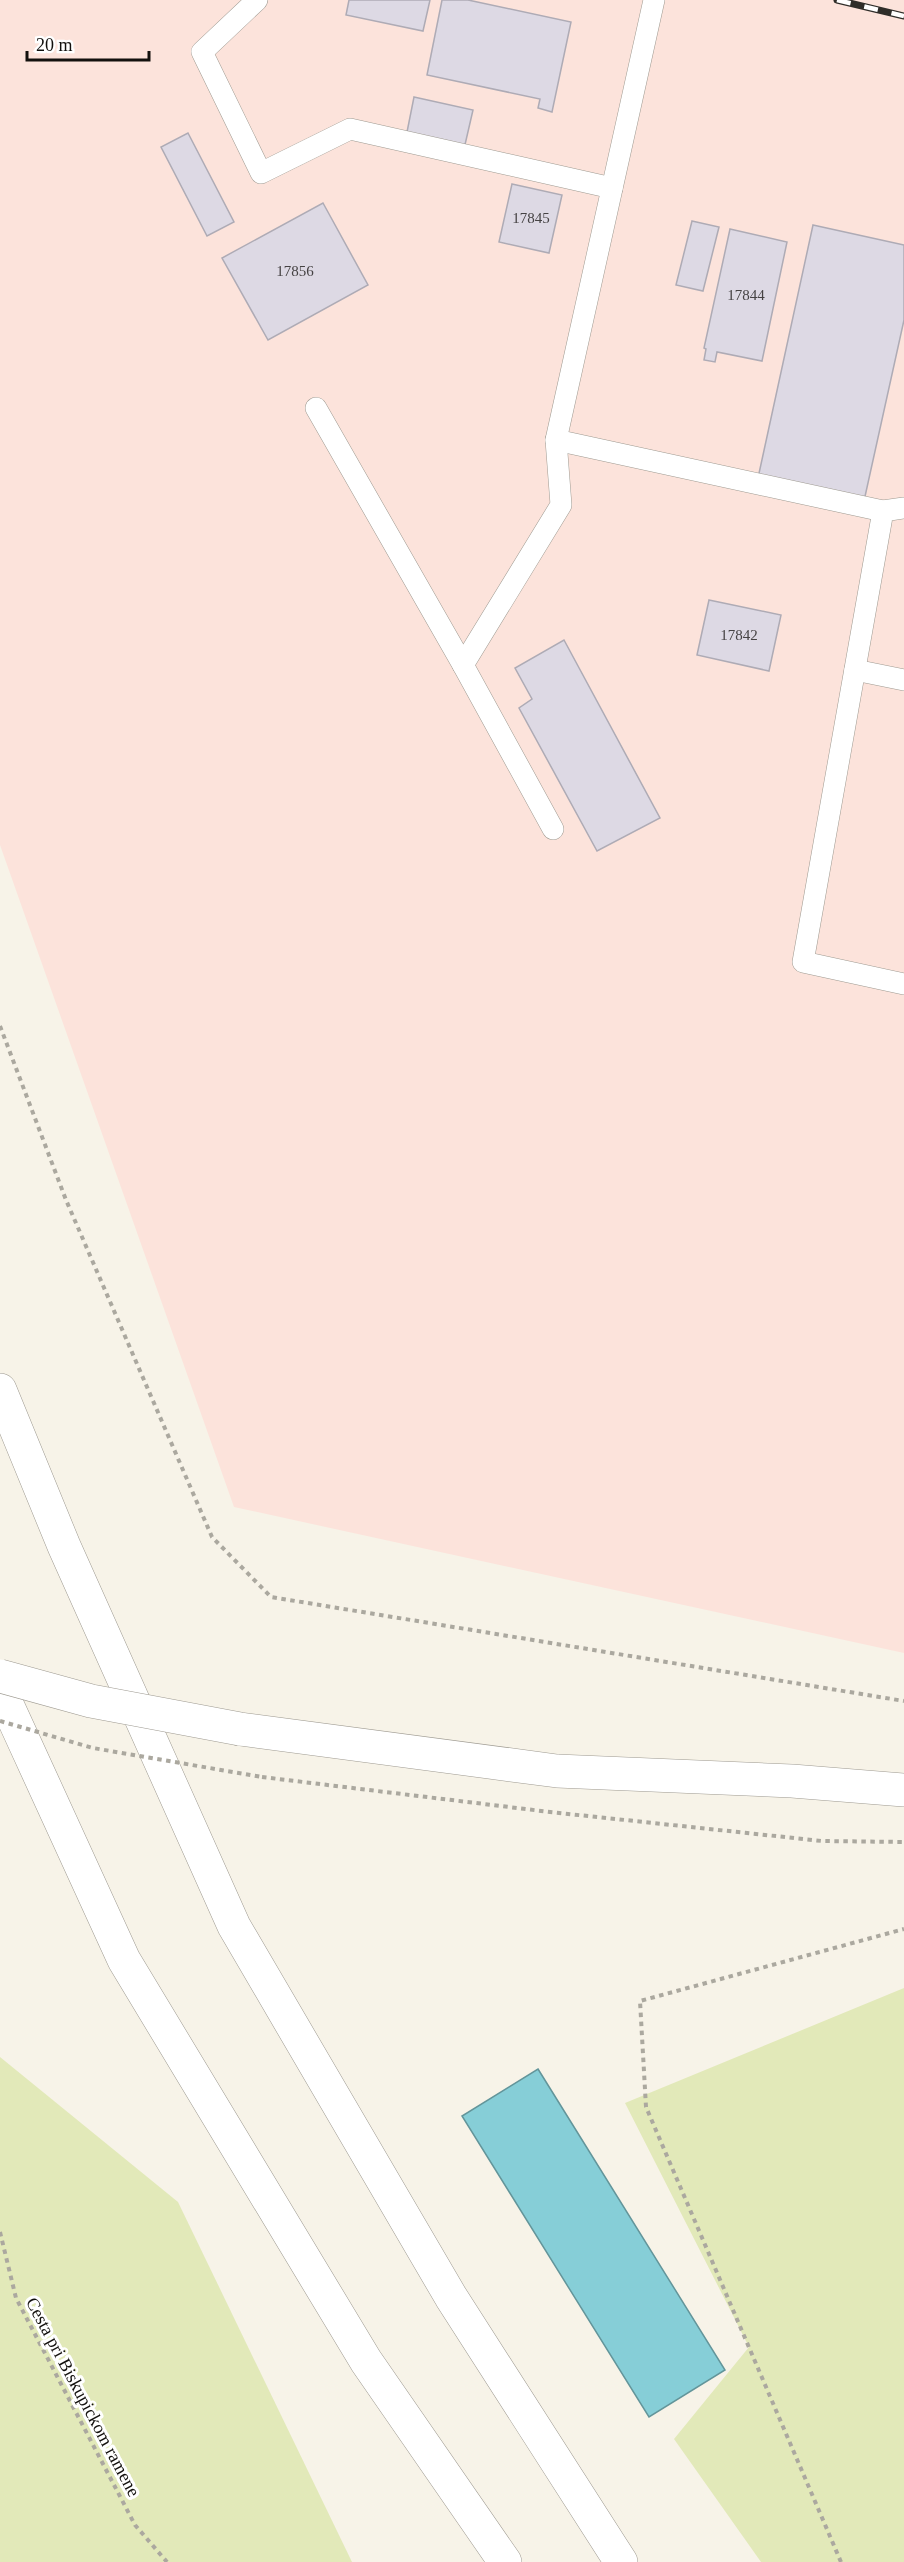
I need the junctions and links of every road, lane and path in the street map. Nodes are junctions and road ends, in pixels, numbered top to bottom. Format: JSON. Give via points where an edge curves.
{"nodes":[{"id":1,"x":257,"y":0,"type":"edge"},
{"id":2,"x":648,"y":1,"type":"edge"},
{"id":3,"x":612,"y":188,"type":"junction"},
{"id":4,"x":316,"y":408,"type":"dead end"},
{"id":5,"x":556,"y":440,"type":"junction"},
{"id":6,"x":904,"y":508,"type":"edge"},
{"id":7,"x":883,"y":511,"type":"junction"},
{"id":8,"x":463,"y":665,"type":"junction"},
{"id":9,"x":855,"y":670,"type":"junction"},
{"id":10,"x":904,"y":680,"type":"edge"},
{"id":11,"x":553,"y":829,"type":"dead end"},
{"id":12,"x":904,"y":984,"type":"edge"},
{"id":13,"x":0,"y":1026,"type":"edge"},
{"id":14,"x":0,"y":1390,"type":"edge"},
{"id":15,"x":0,"y":1676,"type":"edge"},
{"id":16,"x":0,"y":1689,"type":"edge"},
{"id":17,"x":904,"y":1701,"type":"edge"},
{"id":18,"x":0,"y":1720,"type":"edge"},
{"id":19,"x":904,"y":1790,"type":"edge"},
{"id":20,"x":904,"y":1842,"type":"edge"},
{"id":21,"x":904,"y":1929,"type":"edge"},
{"id":22,"x":0,"y":2232,"type":"edge"},
{"id":23,"x":167,"y":2562,"type":"edge"},
{"id":24,"x":505,"y":2562,"type":"edge"},
{"id":25,"x":621,"y":2562,"type":"edge"},
{"id":26,"x":841,"y":2562,"type":"edge"}],
"edges":[{"from":1,"to":3,"type":"lane","via":[[202,52],[261,172],[351,129]]},
{"from":2,"to":3,"type":"lane"},
{"from":3,"to":5,"type":"lane"},
{"from":4,"to":8,"type":"lane"},
{"from":5,"to":7,"type":"lane"},
{"from":5,"to":8,"type":"lane","via":[[561,505]]},
{"from":6,"to":7,"type":"lane"},
{"from":7,"to":9,"type":"lane"},
{"from":8,"to":11,"type":"lane"},
{"from":9,"to":10,"type":"lane"},
{"from":9,"to":12,"type":"lane","via":[[803,962]]},
{"from":13,"to":17,"type":"path","via":[[66,1200],[212,1538],[271,1597]]},
{"from":14,"to":25,"type":"main road","via":[[64,1546],[234,1926],[451,2297]]},
{"from":15,"to":19,"type":"main road","bridge":true,"via":[[91,1701],[240,1729],[557,1771]]},
{"from":16,"to":24,"type":"main road","via":[[124,1960],[366,2361]]},
{"from":18,"to":20,"type":"path","bridge":true,"via":[[93,1748],[262,1777],[822,1841]]},
{"from":21,"to":26,"type":"path","via":[[640,2001],[646,2107]]},
{"from":22,"to":23,"type":"path","name":"Cesta pri Biskupickom ramene","via":[[16,2298],[135,2525]]}]}
